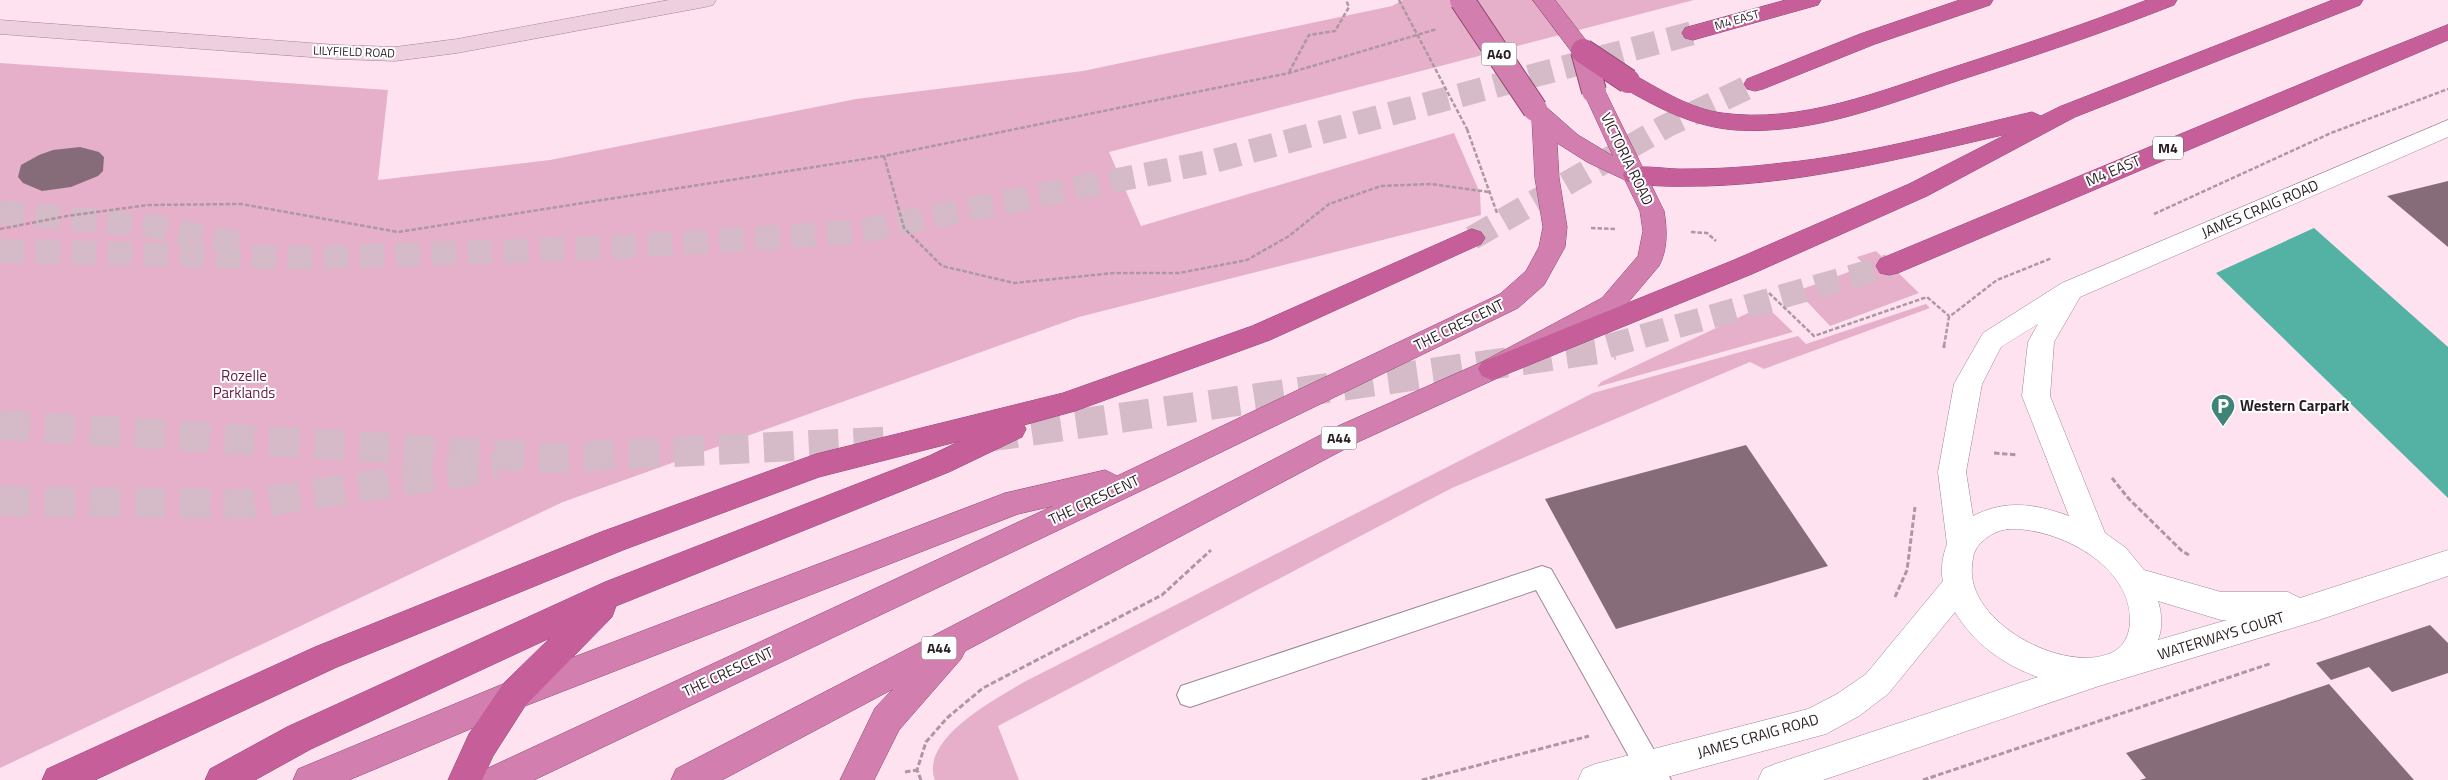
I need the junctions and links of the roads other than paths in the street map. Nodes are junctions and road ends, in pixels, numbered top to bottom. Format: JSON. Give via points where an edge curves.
{"nodes":[{"id":1,"x":704,"y":0,"type":"edge"},
{"id":2,"x":1462,"y":0,"type":"edge"},
{"id":3,"x":1544,"y":0,"type":"edge"},
{"id":4,"x":1810,"y":0,"type":"edge"},
{"id":5,"x":1982,"y":0,"type":"edge"},
{"id":6,"x":2166,"y":0,"type":"edge"},
{"id":7,"x":2352,"y":0,"type":"edge"},
{"id":8,"x":0,"y":27,"type":"edge"},
{"id":9,"x":2448,"y":32,"type":"edge"},
{"id":10,"x":1693,"y":33,"type":"tunnel mouth"},
{"id":11,"x":1583,"y":51,"type":"junction"},
{"id":12,"x":1755,"y":84,"type":"tunnel mouth"},
{"id":13,"x":2067,"y":112,"type":"junction"},
{"id":14,"x":1540,"y":114,"type":"junction"},
{"id":15,"x":2448,"y":128,"type":"edge"},
{"id":16,"x":1635,"y":175,"type":"junction"},
{"id":17,"x":1472,"y":238,"type":"tunnel mouth"},
{"id":18,"x":1889,"y":266,"type":"tunnel mouth"},
{"id":19,"x":2072,"y":290,"type":"junction"},
{"id":20,"x":1492,"y":369,"type":"junction"},
{"id":21,"x":1065,"y":403,"type":"junction"},
{"id":22,"x":1158,"y":470,"type":"junction"},
{"id":23,"x":2093,"y":540,"type":"junction"},
{"id":24,"x":1962,"y":544,"type":"junction"},
{"id":25,"x":2448,"y":563,"type":"edge"},
{"id":26,"x":2133,"y":580,"type":"junction"},
{"id":27,"x":1958,"y":585,"type":"junction"},
{"id":28,"x":616,"y":592,"type":"junction"},
{"id":29,"x":2319,"y":606,"type":"junction"},
{"id":30,"x":961,"y":636,"type":"junction"},
{"id":31,"x":2110,"y":669,"type":"junction"},
{"id":32,"x":514,"y":695,"type":"junction"},
{"id":33,"x":1190,"y":695,"type":"dead end"},
{"id":34,"x":1653,"y":773,"type":"edge"},
{"id":35,"x":59,"y":780,"type":"edge"},
{"id":36,"x":222,"y":780,"type":"edge"},
{"id":37,"x":310,"y":780,"type":"edge"},
{"id":38,"x":465,"y":780,"type":"edge"},
{"id":39,"x":498,"y":780,"type":"edge"},
{"id":40,"x":688,"y":780,"type":"edge"},
{"id":41,"x":857,"y":780,"type":"edge"},
{"id":42,"x":1595,"y":780,"type":"edge"},
{"id":43,"x":1775,"y":780,"type":"edge"}],
"edges":[{"from":1,"to":8,"type":"main road","name":"LILYFIELD ROAD","via":[[456,46],[395,54]]},
{"from":2,"to":14,"type":"highway","number":"A40","bridge":true},
{"from":3,"to":11,"type":"highway","name":"VICTORIA ROAD"},
{"from":4,"to":10,"type":"highway","name":"M4 EAST"},
{"from":5,"to":12,"type":"highway","via":[[1832,51]]},
{"from":6,"to":11,"type":"highway","bridge":true,"via":[[2098,28],[1905,90],[1832,112],[1775,124],[1708,118],[1668,104]]},
{"from":7,"to":13,"type":"highway"},
{"from":9,"to":18,"type":"highway","name":"M4 EAST","number":"M4"},
{"from":11,"to":16,"type":"highway","name":"VICTORIA ROAD","bridge":true,"via":[[1594,91]]},
{"from":13,"to":16,"type":"highway","via":[[1794,171],[1722,178],[1672,179]]},
{"from":13,"to":20,"type":"highway","via":[[1918,190],[1743,267]]},
{"from":14,"to":16,"type":"highway","via":[[1585,150]]},
{"from":14,"to":22,"type":"highway","name":"THE CRESCENT","via":[[1556,227],[1552,247],[1535,278],[1508,301]]},
{"from":15,"to":19,"type":"street","name":"JAMES CRAIG ROAD"},
{"from":16,"to":20,"type":"highway","name":"VICTORIA ROAD","via":[[1652,211],[1655,231],[1650,259],[1611,305]]},
{"from":17,"to":21,"type":"highway","via":[[1261,333]]},
{"from":19,"to":23,"type":"street","via":[[2041,342],[2036,396]]},
{"from":19,"to":24,"type":"street","name":"JAMES CRAIG ROAD","via":[[1992,340],[1968,384],[1952,472]]},
{"from":20,"to":30,"type":"highway","number":"A44","via":[[1348,434]]},
{"from":21,"to":28,"type":"highway","via":[[939,464]]},
{"from":21,"to":35,"type":"highway","via":[[816,466],[612,540],[326,657]]},
{"from":22,"to":32,"type":"highway","via":[[1015,502]]},
{"from":22,"to":39,"type":"highway","name":"THE CRESCENT"},
{"from":23,"to":24,"type":"street","via":[[2062,524],[2031,517],[2001,518],[1977,527]]},
{"from":23,"to":26,"type":"street","via":[[2116,558]]},
{"from":24,"to":27,"type":"street","via":[[1956,563]]},
{"from":25,"to":29,"type":"street","name":"WATERWAYS COURT"},
{"from":26,"to":29,"type":"street","name":"WATERWAYS COURT","via":[[2221,606]]},
{"from":26,"to":31,"type":"street","via":[[2145,605],[2147,629],[2140,650]]},
{"from":27,"to":31,"type":"street","via":[[1980,623],[2010,650],[2038,664],[2068,672]]},
{"from":27,"to":34,"type":"street","name":"JAMES CRAIG ROAD","via":[[1877,684],[1848,705],[1814,723]]},
{"from":28,"to":32,"type":"highway"},
{"from":28,"to":36,"type":"highway","via":[[299,738]]},
{"from":29,"to":31,"type":"street","name":"WATERWAYS COURT"},
{"from":30,"to":40,"type":"highway","number":"A44"},
{"from":30,"to":41,"type":"highway","via":[[887,719]]},
{"from":31,"to":43,"type":"street"},
{"from":32,"to":37,"type":"highway"},
{"from":32,"to":38,"type":"highway","via":[[481,745]]},
{"from":33,"to":34,"type":"lane","via":[[1542,577]]},
{"from":34,"to":42,"type":"street","name":"JAMES CRAIG ROAD"}]}
